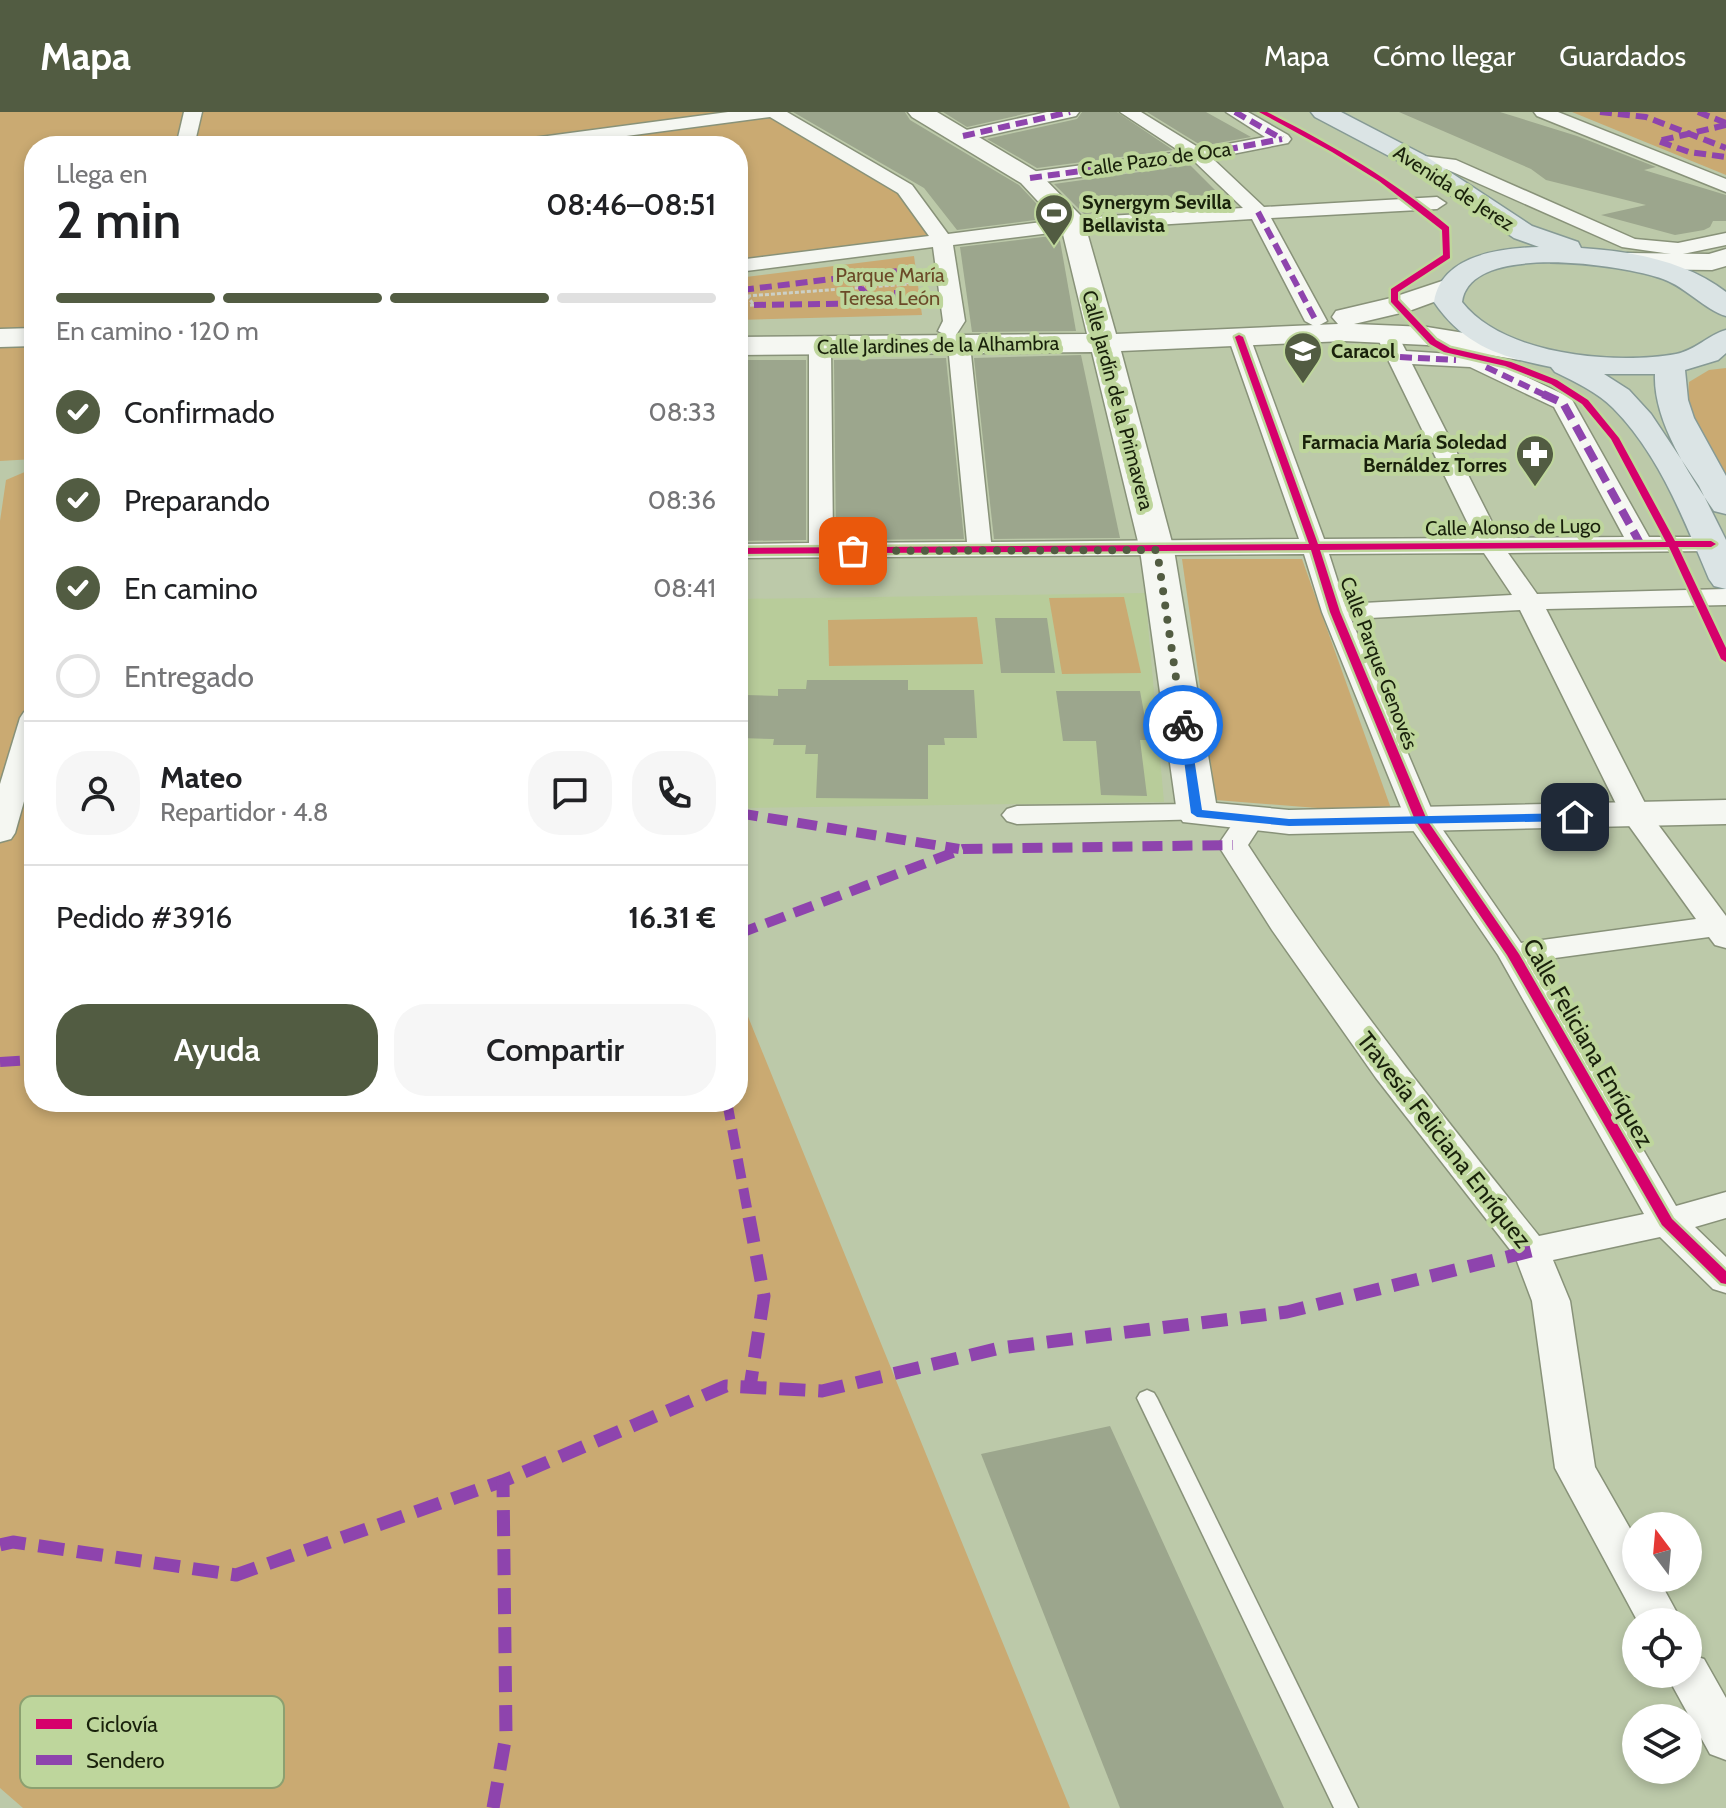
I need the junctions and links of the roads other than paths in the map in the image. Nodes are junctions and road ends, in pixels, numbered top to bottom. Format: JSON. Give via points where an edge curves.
{"nodes":[{"id":1,"x":193,"y":112,"type":"edge"},
{"id":2,"x":768,"y":112,"type":"edge"},
{"id":3,"x":775,"y":112,"type":"edge"},
{"id":4,"x":920,"y":112,"type":"edge"},
{"id":5,"x":1070,"y":112,"type":"edge"},
{"id":6,"x":1129,"y":112,"type":"edge"},
{"id":7,"x":1235,"y":112,"type":"edge"},
{"id":8,"x":1286,"y":112,"type":"edge"},
{"id":9,"x":1323,"y":112,"type":"edge"},
{"id":10,"x":1543,"y":112,"type":"edge"},
{"id":11,"x":187,"y":136,"type":"edge"},
{"id":12,"x":586,"y":136,"type":"edge"},
{"id":13,"x":963,"y":136,"type":"junction"},
{"id":14,"x":1198,"y":155,"type":"junction"},
{"id":15,"x":1415,"y":160,"type":"junction"},
{"id":16,"x":1030,"y":178,"type":"junction"},
{"id":17,"x":1726,"y":186,"type":"edge"},
{"id":18,"x":1437,"y":203,"type":"junction"},
{"id":19,"x":1258,"y":212,"type":"junction"},
{"id":20,"x":1074,"y":224,"type":"junction"},
{"id":21,"x":1726,"y":239,"type":"edge"},
{"id":22,"x":942,"y":240,"type":"junction"},
{"id":23,"x":1589,"y":255,"type":"junction"},
{"id":24,"x":1726,"y":257,"type":"edge"},
{"id":25,"x":1628,"y":261,"type":"junction"},
{"id":26,"x":748,"y":265,"type":"edge"},
{"id":27,"x":1482,"y":265,"type":"junction"},
{"id":28,"x":1451,"y":286,"type":"junction"},
{"id":29,"x":1723,"y":292,"type":"edge"},
{"id":30,"x":1316,"y":321,"type":"junction"},
{"id":31,"x":748,"y":333,"type":"edge"},
{"id":32,"x":24,"y":337,"type":"edge"},
{"id":33,"x":1100,"y":337,"type":"junction"},
{"id":34,"x":1239,"y":337,"type":"junction"},
{"id":35,"x":0,"y":338,"type":"edge"},
{"id":36,"x":954,"y":338,"type":"junction"},
{"id":37,"x":1726,"y":339,"type":"edge"},
{"id":38,"x":1393,"y":345,"type":"junction"},
{"id":39,"x":748,"y":346,"type":"edge"},
{"id":40,"x":820,"y":346,"type":"junction"},
{"id":41,"x":1520,"y":351,"type":"junction"},
{"id":42,"x":0,"y":353,"type":"edge"},
{"id":43,"x":24,"y":354,"type":"edge"},
{"id":44,"x":1698,"y":358,"type":"edge"},
{"id":45,"x":1557,"y":361,"type":"junction"},
{"id":46,"x":1726,"y":504,"type":"edge"},
{"id":47,"x":1711,"y":544,"type":"junction"},
{"id":48,"x":1641,"y":545,"type":"junction"},
{"id":49,"x":1492,"y":547,"type":"junction"},
{"id":50,"x":1315,"y":549,"type":"junction"},
{"id":51,"x":1157,"y":550,"type":"junction"},
{"id":52,"x":748,"y":551,"type":"edge"},
{"id":53,"x":821,"y":551,"type":"junction"},
{"id":54,"x":980,"y":551,"type":"junction"},
{"id":55,"x":1726,"y":579,"type":"edge"},
{"id":56,"x":1726,"y":597,"type":"edge"},
{"id":57,"x":1529,"y":602,"type":"junction"},
{"id":58,"x":1335,"y":612,"type":"junction"},
{"id":59,"x":24,"y":752,"type":"edge"},
{"id":60,"x":1726,"y":812,"type":"edge"},
{"id":61,"x":1197,"y":813,"type":"junction"},
{"id":62,"x":1017,"y":815,"type":"dead end"},
{"id":63,"x":1637,"y":816,"type":"junction"},
{"id":64,"x":1270,"y":820,"type":"junction"},
{"id":65,"x":1421,"y":820,"type":"junction"},
{"id":66,"x":0,"y":833,"type":"edge"},
{"id":67,"x":1721,"y":932,"type":"edge"},
{"id":68,"x":1513,"y":954,"type":"junction"},
{"id":69,"x":1726,"y":1205,"type":"edge"},
{"id":70,"x":1667,"y":1222,"type":"junction"},
{"id":71,"x":1531,"y":1251,"type":"junction"},
{"id":72,"x":1726,"y":1279,"type":"edge"},
{"id":73,"x":1147,"y":1398,"type":"dead end"},
{"id":74,"x":1652,"y":1608,"type":"edge"},
{"id":75,"x":1697,"y":1688,"type":"edge"},
{"id":76,"x":1726,"y":1740,"type":"edge"},
{"id":77,"x":1346,"y":1808,"type":"edge"}],
"edges":[{"from":1,"to":11,"type":"street"},
{"from":2,"to":12,"type":"street"},
{"from":3,"to":22,"type":"street","via":[[905,189]]},
{"from":4,"to":13,"type":"street"},
{"from":5,"to":13,"type":"street"},
{"from":6,"to":14,"type":"street"},
{"from":7,"to":14,"type":"street","name":"Calle Pazo de Oca","via":[[1282,139]]},
{"from":8,"to":18,"type":"main road","name":"Avenida de Jerez"},
{"from":9,"to":15,"type":"main road","name":"Avenida de Jerez"},
{"from":10,"to":17,"type":"street"},
{"from":13,"to":16,"type":"street"},
{"from":14,"to":16,"type":"street","name":"Calle Pazo de Oca"},
{"from":14,"to":19,"type":"street"},
{"from":15,"to":21,"type":"street","via":[[1450,164],[1656,250],[1687,251]]},
{"from":15,"to":23,"type":"main road","name":"Avenida de Jerez","via":[[1523,232]]},
{"from":16,"to":20,"type":"street"},
{"from":18,"to":19,"type":"street"},
{"from":18,"to":27,"type":"main road","name":"Avenida de Jerez","via":[[1473,234]]},
{"from":19,"to":20,"type":"street"},
{"from":19,"to":30,"type":"street"},
{"from":20,"to":22,"type":"street"},
{"from":20,"to":33,"type":"street","name":"Calle Jardín de la Primavera"},
{"from":22,"to":26,"type":"street"},
{"from":22,"to":36,"type":"street"},
{"from":23,"to":25,"type":"main road"},
{"from":23,"to":27,"type":"main road","via":[[1525,256]]},
{"from":24,"to":25,"type":"street","via":[[1712,262]]},
{"from":25,"to":29,"type":"main road"},
{"from":27,"to":28,"type":"main road"},
{"from":28,"to":30,"type":"street","name":"Calle Jardines de la Alhambra","via":[[1399,305]]},
{"from":28,"to":41,"type":"main road","via":[[1448,302],[1460,320],[1484,337]]},
{"from":30,"to":33,"type":"street","name":"Calle Jardines de la Alhambra"},
{"from":31,"to":36,"type":"street","name":"Calle Jardines de la Alhambra"},
{"from":32,"to":35,"type":"street"},
{"from":33,"to":34,"type":"street","name":"Calle Jardines de la Alhambra"},
{"from":33,"to":36,"type":"street","name":"Calle Jardines de la Alhambra"},
{"from":33,"to":51,"type":"street","name":"Calle Jardín de la Primavera"},
{"from":34,"to":38,"type":"street","name":"Calle Jardines de la Alhambra","via":[[1344,332]]},
{"from":34,"to":50,"type":"street","name":"Calle Parque Genovés"},
{"from":36,"to":40,"type":"street","name":"Calle Jardines de la Alhambra"},
{"from":36,"to":54,"type":"street"},
{"from":37,"to":44,"type":"main road"},
{"from":38,"to":41,"type":"street","name":"Calle Jardines de la Alhambra","via":[[1427,336]]},
{"from":38,"to":48,"type":"street","name":"Calle Jardines de la Alhambra","via":[[1474,361],[1563,403]]},
{"from":38,"to":49,"type":"street"},
{"from":39,"to":40,"type":"street","name":"Calle Jardines de la Alhambra"},
{"from":40,"to":53,"type":"street"},
{"from":41,"to":45,"type":"main road"},
{"from":42,"to":43,"type":"street"},
{"from":44,"to":45,"type":"main road","via":[[1622,366]]},
{"from":44,"to":46,"type":"main road","via":[[1667,384],[1674,409]]},
{"from":45,"to":47,"type":"main road","via":[[1621,400],[1645,426]]},
{"from":47,"to":48,"type":"street","name":"Calle Alonso de Lugo"},
{"from":47,"to":55,"type":"main road"},
{"from":48,"to":49,"type":"street","name":"Calle Alonso de Lugo"},
{"from":49,"to":50,"type":"street","name":"Calle Alonso de Lugo"},
{"from":49,"to":57,"type":"street"},
{"from":50,"to":51,"type":"street","name":"Calle Alonso de Lugo"},
{"from":50,"to":58,"type":"street","name":"Calle Parque Genovés"},
{"from":51,"to":54,"type":"street","name":"Calle Alonso de Lugo"},
{"from":51,"to":61,"type":"street","name":"Calle Jardín de la Primavera"},
{"from":52,"to":53,"type":"street","name":"Calle Alonso de Lugo"},
{"from":53,"to":54,"type":"street","name":"Calle Alonso de Lugo"},
{"from":56,"to":57,"type":"street"},
{"from":57,"to":58,"type":"street"},
{"from":57,"to":63,"type":"street"},
{"from":58,"to":65,"type":"street","name":"Calle Parque Genovés"},
{"from":59,"to":66,"type":"street"},
{"from":60,"to":63,"type":"street"},
{"from":61,"to":62,"type":"street"},
{"from":61,"to":64,"type":"street"},
{"from":63,"to":65,"type":"street"},
{"from":63,"to":67,"type":"street"},
{"from":64,"to":65,"type":"street"},
{"from":64,"to":71,"type":"street","name":"Travesía Feliciana Enríquez","via":[[1233,845],[1388,1070]]},
{"from":65,"to":68,"type":"street","name":"Calle Feliciana Enríquez"},
{"from":67,"to":68,"type":"street"},
{"from":68,"to":70,"type":"street","name":"Calle Feliciana Enríquez"},
{"from":69,"to":70,"type":"street"},
{"from":70,"to":71,"type":"street"},
{"from":70,"to":72,"type":"street","name":"Calle Feliciana Enríquez"},
{"from":71,"to":74,"type":"street","name":"Travesía Feliciana Enríquez","via":[[1551,1301],[1575,1468]]},
{"from":73,"to":77,"type":"lane"},
{"from":75,"to":76,"type":"street"}]}
